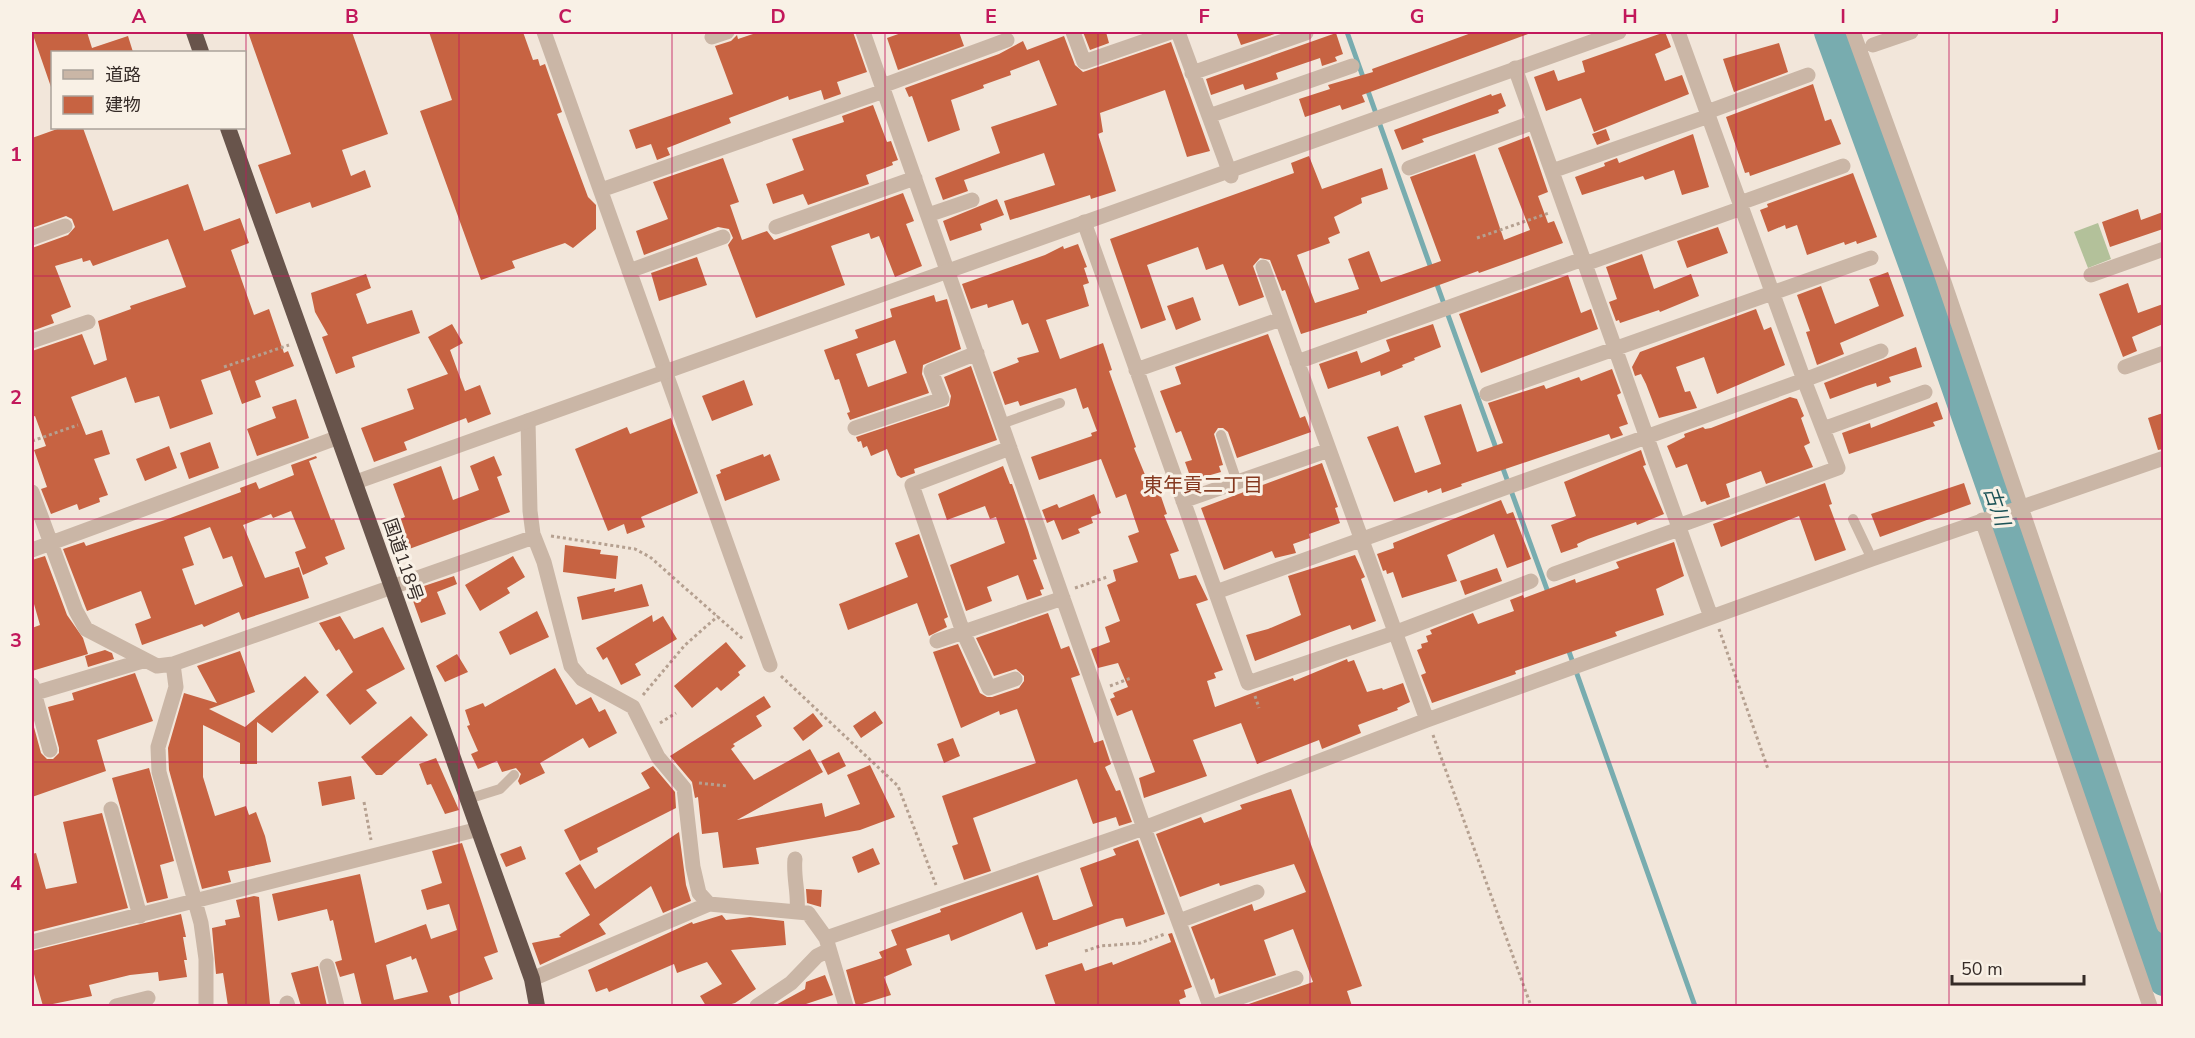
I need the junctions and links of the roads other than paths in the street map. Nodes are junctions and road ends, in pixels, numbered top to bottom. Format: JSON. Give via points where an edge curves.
{"nodes":[{"id":1,"x":194,"y":32,"type":"edge"},
{"id":2,"x":544,"y":32,"type":"edge"},
{"id":3,"x":727,"y":32,"type":"edge"},
{"id":4,"x":1073,"y":32,"type":"edge"},
{"id":5,"x":1171,"y":32,"type":"edge"},
{"id":6,"x":1178,"y":32,"type":"edge"},
{"id":7,"x":1619,"y":32,"type":"edge"},
{"id":8,"x":1678,"y":32,"type":"edge"},
{"id":9,"x":1853,"y":32,"type":"edge"},
{"id":10,"x":1911,"y":32,"type":"edge"},
{"id":11,"x":867,"y":33,"type":"edge"},
{"id":12,"x":1306,"y":33,"type":"dead end"},
{"id":13,"x":712,"y":37,"type":"dead end"},
{"id":14,"x":1007,"y":40,"type":"dead end"},
{"id":15,"x":1873,"y":45,"type":"dead end"},
{"id":16,"x":201,"y":51,"type":"edge"},
{"id":17,"x":1352,"y":66,"type":"dead end"},
{"id":18,"x":1515,"y":68,"type":"junction"},
{"id":19,"x":1192,"y":73,"type":"junction"},
{"id":20,"x":1808,"y":75,"type":"dead end"},
{"id":21,"x":883,"y":88,"type":"junction"},
{"id":22,"x":1708,"y":114,"type":"junction"},
{"id":23,"x":1209,"y":116,"type":"junction"},
{"id":24,"x":1534,"y":122,"type":"junction"},
{"id":25,"x":228,"y":129,"type":"edge"},
{"id":26,"x":1843,"y":166,"type":"dead end"},
{"id":27,"x":1409,"y":168,"type":"dead end"},
{"id":28,"x":1552,"y":171,"type":"junction"},
{"id":29,"x":1230,"y":173,"type":"junction"},
{"id":30,"x":915,"y":178,"type":"junction"},
{"id":31,"x":601,"y":190,"type":"junction"},
{"id":32,"x":972,"y":200,"type":"dead end"},
{"id":33,"x":1741,"y":205,"type":"junction"},
{"id":34,"x":928,"y":215,"type":"junction"},
{"id":35,"x":1084,"y":222,"type":"junction"},
{"id":36,"x":65,"y":226,"type":"dead end"},
{"id":37,"x":776,"y":227,"type":"dead end"},
{"id":38,"x":723,"y":237,"type":"dead end"},
{"id":39,"x":32,"y":238,"type":"edge"},
{"id":40,"x":2163,"y":249,"type":"edge"},
{"id":41,"x":1871,"y":258,"type":"dead end"},
{"id":42,"x":1584,"y":261,"type":"junction"},
{"id":43,"x":1263,"y":267,"type":"dead end"},
{"id":44,"x":629,"y":271,"type":"junction"},
{"id":45,"x":948,"y":271,"type":"junction"},
{"id":46,"x":2091,"y":275,"type":"dead end"},
{"id":47,"x":1773,"y":293,"type":"junction"},
{"id":48,"x":1281,"y":319,"type":"junction"},
{"id":49,"x":88,"y":322,"type":"dead end"},
{"id":50,"x":32,"y":341,"type":"edge"},
{"id":51,"x":1615,"y":349,"type":"junction"},
{"id":52,"x":1881,"y":351,"type":"dead end"},
{"id":53,"x":2163,"y":353,"type":"edge"},
{"id":54,"x":977,"y":354,"type":"junction"},
{"id":55,"x":1297,"y":362,"type":"junction"},
{"id":56,"x":2125,"y":367,"type":"dead end"},
{"id":57,"x":1136,"y":370,"type":"junction"},
{"id":58,"x":668,"y":371,"type":"junction"},
{"id":59,"x":1804,"y":380,"type":"junction"},
{"id":60,"x":1925,"y":392,"type":"dead end"},
{"id":61,"x":1486,"y":394,"type":"dead end"},
{"id":62,"x":1060,"y":403,"type":"dead end"},
{"id":63,"x":528,"y":421,"type":"junction"},
{"id":64,"x":1002,"y":424,"type":"junction"},
{"id":65,"x":855,"y":428,"type":"dead end"},
{"id":66,"x":1823,"y":429,"type":"junction"},
{"id":67,"x":1221,"y":435,"type":"dead end"},
{"id":68,"x":339,"y":437,"type":"junction"},
{"id":69,"x":1646,"y":437,"type":"junction"},
{"id":70,"x":1010,"y":448,"type":"junction"},
{"id":71,"x":1329,"y":450,"type":"junction"},
{"id":72,"x":2163,"y":458,"type":"edge"},
{"id":73,"x":356,"y":482,"type":"junction"},
{"id":74,"x":1237,"y":482,"type":"junction"},
{"id":75,"x":32,"y":492,"type":"edge"},
{"id":76,"x":1183,"y":501,"type":"junction"},
{"id":77,"x":2021,"y":508,"type":"junction"},
{"id":78,"x":1853,"y":519,"type":"dead end"},
{"id":79,"x":1982,"y":520,"type":"junction"},
{"id":80,"x":1679,"y":527,"type":"junction"},
{"id":81,"x":534,"y":537,"type":"junction"},
{"id":82,"x":1362,"y":541,"type":"junction"},
{"id":83,"x":50,"y":544,"type":"junction"},
{"id":84,"x":32,"y":550,"type":"edge"},
{"id":85,"x":1872,"y":559,"type":"junction"},
{"id":86,"x":1554,"y":574,"type":"dead end"},
{"id":87,"x":1531,"y":580,"type":"dead end"},
{"id":88,"x":392,"y":585,"type":"junction"},
{"id":89,"x":1216,"y":592,"type":"junction"},
{"id":90,"x":1062,"y":595,"type":"junction"},
{"id":91,"x":1713,"y":617,"type":"junction"},
{"id":92,"x":963,"y":632,"type":"junction"},
{"id":93,"x":1394,"y":633,"type":"junction"},
{"id":94,"x":937,"y":641,"type":"dead end"},
{"id":95,"x":146,"y":660,"type":"junction"},
{"id":96,"x":173,"y":664,"type":"junction"},
{"id":97,"x":770,"y":665,"type":"dead end"},
{"id":98,"x":1015,"y":679,"type":"dead end"},
{"id":99,"x":32,"y":691,"type":"edge"},
{"id":100,"x":1427,"y":720,"type":"junction"},
{"id":101,"x":50,"y":750,"type":"dead end"},
{"id":102,"x":514,"y":775,"type":"dead end"},
{"id":103,"x":468,"y":799,"type":"junction"},
{"id":104,"x":111,"y":809,"type":"dead end"},
{"id":105,"x":1144,"y":828,"type":"junction"},
{"id":106,"x":479,"y":829,"type":"junction"},
{"id":107,"x":795,"y":859,"type":"dead end"},
{"id":108,"x":1257,"y":892,"type":"dead end"},
{"id":109,"x":196,"y":902,"type":"junction"},
{"id":110,"x":709,"y":904,"type":"junction"},
{"id":111,"x":797,"y":911,"type":"junction"},
{"id":112,"x":140,"y":916,"type":"junction"},
{"id":113,"x":1180,"y":925,"type":"junction"},
{"id":114,"x":2163,"y":926,"type":"edge"},
{"id":115,"x":32,"y":942,"type":"edge"},
{"id":116,"x":828,"y":944,"type":"junction"},
{"id":117,"x":327,"y":966,"type":"dead end"},
{"id":118,"x":1296,"y":978,"type":"dead end"},
{"id":119,"x":532,"y":979,"type":"junction"},
{"id":120,"x":148,"y":998,"type":"dead end"},
{"id":121,"x":116,"y":1006,"type":"edge"},
{"id":122,"x":206,"y":1006,"type":"edge"},
{"id":123,"x":337,"y":1006,"type":"edge"},
{"id":124,"x":537,"y":1006,"type":"edge"},
{"id":125,"x":757,"y":1006,"type":"edge"},
{"id":126,"x":846,"y":1006,"type":"edge"},
{"id":127,"x":1210,"y":1006,"type":"edge"},
{"id":128,"x":1215,"y":1006,"type":"edge"},
{"id":129,"x":2150,"y":1006,"type":"edge"}],
"edges":[{"from":1,"to":16,"type":"highway"},
{"from":2,"to":31,"type":"street"},
{"from":3,"to":13,"type":"street"},
{"from":4,"to":5,"type":"street","via":[[1083,62]]},
{"from":6,"to":19,"type":"street"},
{"from":7,"to":18,"type":"street"},
{"from":8,"to":22,"type":"street"},
{"from":9,"to":77,"type":"street"},
{"from":10,"to":15,"type":"street"},
{"from":11,"to":21,"type":"street"},
{"from":12,"to":19,"type":"street"},
{"from":14,"to":21,"type":"street"},
{"from":17,"to":23,"type":"street"},
{"from":18,"to":24,"type":"street"},
{"from":18,"to":29,"type":"street"},
{"from":19,"to":23,"type":"street"},
{"from":20,"to":22,"type":"street"},
{"from":21,"to":30,"type":"street"},
{"from":21,"to":31,"type":"street"},
{"from":22,"to":28,"type":"street"},
{"from":22,"to":33,"type":"street"},
{"from":23,"to":29,"type":"street"},
{"from":24,"to":27,"type":"street"},
{"from":24,"to":28,"type":"street"},
{"from":25,"to":68,"type":"highway","name":"国道118号"},
{"from":26,"to":33,"type":"street"},
{"from":28,"to":42,"type":"street"},
{"from":29,"to":35,"type":"street"},
{"from":30,"to":34,"type":"street"},
{"from":30,"to":37,"type":"street"},
{"from":31,"to":44,"type":"street"},
{"from":32,"to":34,"type":"street"},
{"from":33,"to":42,"type":"street"},
{"from":33,"to":47,"type":"street"},
{"from":34,"to":45,"type":"street"},
{"from":35,"to":45,"type":"street"},
{"from":35,"to":57,"type":"street"},
{"from":36,"to":39,"type":"street"},
{"from":38,"to":44,"type":"street"},
{"from":40,"to":46,"type":"street"},
{"from":41,"to":47,"type":"street"},
{"from":42,"to":51,"type":"street"},
{"from":42,"to":55,"type":"street"},
{"from":43,"to":48,"type":"street"},
{"from":44,"to":58,"type":"street"},
{"from":45,"to":54,"type":"street"},
{"from":45,"to":58,"type":"street"},
{"from":47,"to":51,"type":"street"},
{"from":47,"to":59,"type":"street"},
{"from":48,"to":55,"type":"street"},
{"from":48,"to":57,"type":"street"},
{"from":49,"to":50,"type":"street"},
{"from":51,"to":61,"type":"street"},
{"from":51,"to":69,"type":"street"},
{"from":52,"to":59,"type":"street"},
{"from":53,"to":56,"type":"street"},
{"from":54,"to":64,"type":"street"},
{"from":54,"to":65,"type":"street","via":[[931,371],[942,399]]},
{"from":55,"to":71,"type":"street"},
{"from":57,"to":76,"type":"street"},
{"from":58,"to":63,"type":"street"},
{"from":58,"to":97,"type":"street"},
{"from":59,"to":66,"type":"street"},
{"from":59,"to":69,"type":"street"},
{"from":60,"to":66,"type":"street"},
{"from":62,"to":64,"type":"lane"},
{"from":63,"to":73,"type":"street"},
{"from":63,"to":81,"type":"street"},
{"from":64,"to":70,"type":"street"},
{"from":66,"to":80,"type":"street","via":[[1838,468]]},
{"from":67,"to":74,"type":"lane"},
{"from":68,"to":73,"type":"highway","name":"国道118号"},
{"from":68,"to":83,"type":"street"},
{"from":69,"to":80,"type":"street"},
{"from":69,"to":82,"type":"street"},
{"from":70,"to":90,"type":"street"},
{"from":70,"to":92,"type":"street","via":[[912,485]]},
{"from":71,"to":74,"type":"street"},
{"from":71,"to":82,"type":"street"},
{"from":72,"to":77,"type":"street"},
{"from":73,"to":88,"type":"highway","name":"国道118号"},
{"from":74,"to":76,"type":"street"},
{"from":75,"to":83,"type":"street"},
{"from":76,"to":89,"type":"street"},
{"from":77,"to":79,"type":"street"},
{"from":77,"to":114,"type":"street"},
{"from":78,"to":85,"type":"lane"},
{"from":79,"to":85,"type":"street"},
{"from":79,"to":129,"type":"street"},
{"from":80,"to":86,"type":"street"},
{"from":80,"to":91,"type":"street"},
{"from":81,"to":88,"type":"street"},
{"from":81,"to":110,"type":"street","via":[[571,666],[582,679],[633,707],[658,757],[684,788],[693,867],[699,893]]},
{"from":82,"to":89,"type":"street"},
{"from":82,"to":93,"type":"street"},
{"from":83,"to":84,"type":"street"},
{"from":83,"to":95,"type":"street","via":[[86,629]]},
{"from":85,"to":91,"type":"street"},
{"from":87,"to":93,"type":"street"},
{"from":88,"to":96,"type":"street"},
{"from":88,"to":103,"type":"highway","name":"国道118号"},
{"from":89,"to":93,"type":"street","via":[[1248,683]]},
{"from":90,"to":92,"type":"street"},
{"from":90,"to":105,"type":"street"},
{"from":91,"to":100,"type":"street"},
{"from":92,"to":94,"type":"street"},
{"from":92,"to":98,"type":"street","via":[[988,688]]},
{"from":93,"to":100,"type":"street"},
{"from":95,"to":96,"type":"street","via":[[157,666]]},
{"from":95,"to":99,"type":"street"},
{"from":96,"to":109,"type":"street","via":[[176,687],[158,747],[159,772]]},
{"from":99,"to":101,"type":"street"},
{"from":100,"to":105,"type":"street"},
{"from":102,"to":103,"type":"lane","via":[[500,789]]},
{"from":103,"to":106,"type":"highway","name":"国道118号"},
{"from":104,"to":112,"type":"street"},
{"from":105,"to":113,"type":"street"},
{"from":105,"to":116,"type":"street"},
{"from":106,"to":109,"type":"street"},
{"from":106,"to":119,"type":"highway","name":"国道118号"},
{"from":107,"to":111,"type":"street"},
{"from":108,"to":113,"type":"street"},
{"from":109,"to":112,"type":"street"},
{"from":109,"to":122,"type":"street","via":[[206,959]]},
{"from":110,"to":111,"type":"street"},
{"from":110,"to":119,"type":"street"},
{"from":111,"to":116,"type":"street","via":[[808,913]]},
{"from":112,"to":115,"type":"street"},
{"from":113,"to":127,"type":"street"},
{"from":116,"to":125,"type":"street","via":[[791,983]]},
{"from":116,"to":126,"type":"street"},
{"from":117,"to":123,"type":"street"},
{"from":118,"to":128,"type":"street"},
{"from":119,"to":124,"type":"highway","name":"国道118号"},
{"from":120,"to":121,"type":"street"}]}
